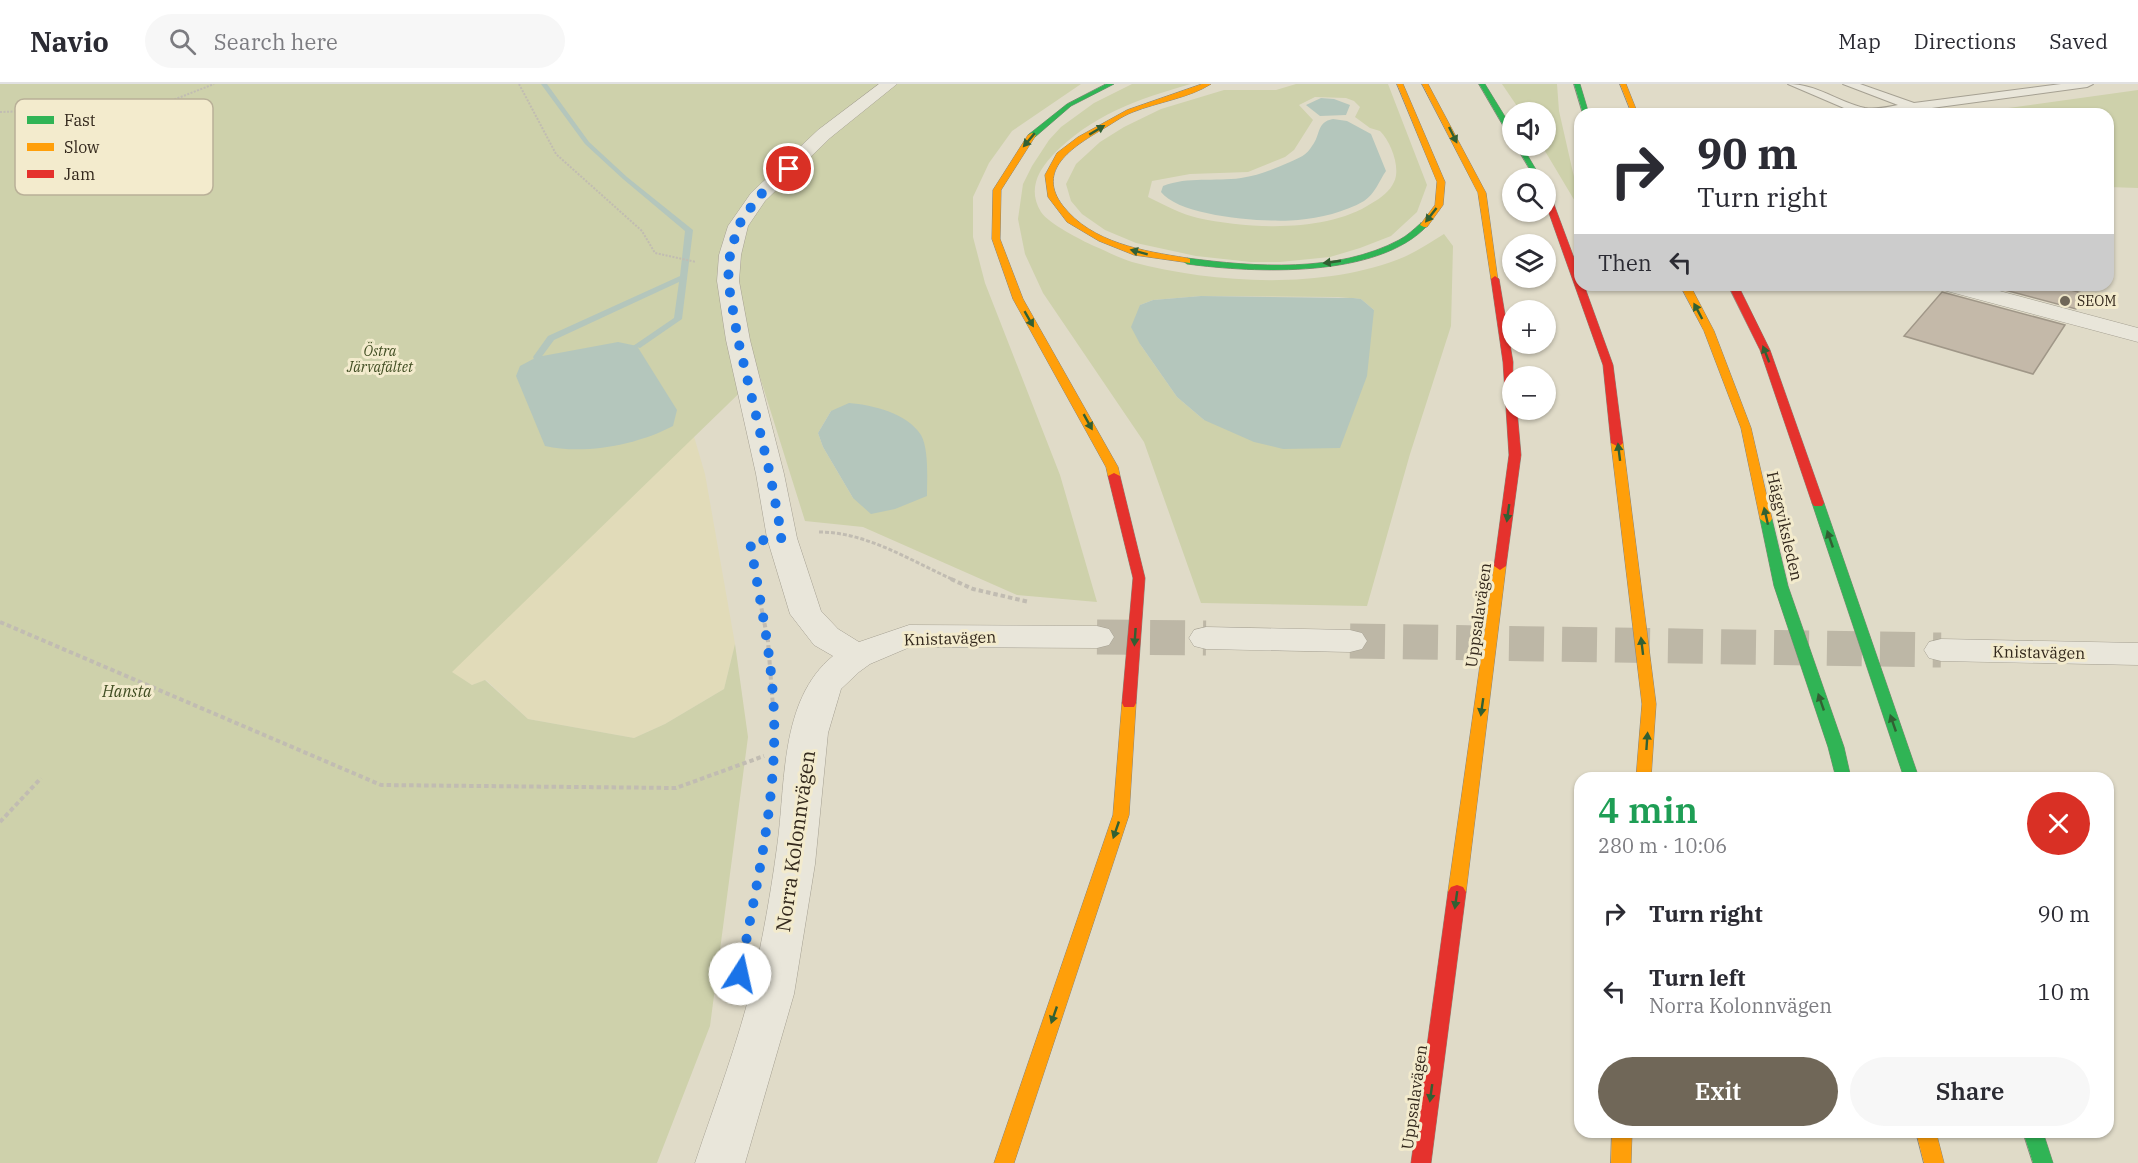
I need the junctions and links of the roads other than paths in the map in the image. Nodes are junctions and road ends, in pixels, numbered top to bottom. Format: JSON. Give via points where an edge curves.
{"nodes":[{"id":1,"x":889,"y":84,"type":"edge"},
{"id":2,"x":1110,"y":84,"type":"edge"},
{"id":3,"x":1208,"y":84,"type":"edge"},
{"id":4,"x":1400,"y":84,"type":"edge"},
{"id":5,"x":1425,"y":84,"type":"edge"},
{"id":6,"x":1482,"y":84,"type":"edge"},
{"id":7,"x":1577,"y":84,"type":"edge"},
{"id":8,"x":1623,"y":84,"type":"edge"},
{"id":9,"x":1794,"y":84,"type":"edge"},
{"id":10,"x":1849,"y":84,"type":"edge"},
{"id":11,"x":2088,"y":84,"type":"edge"},
{"id":12,"x":1584,"y":108,"type":"edge"},
{"id":13,"x":1633,"y":108,"type":"edge"},
{"id":14,"x":1854,"y":108,"type":"edge"},
{"id":15,"x":1916,"y":108,"type":"joint"},
{"id":16,"x":1502,"y":117,"type":"edge"},
{"id":17,"x":1556,"y":221,"type":"edge"},
{"id":18,"x":1574,"y":271,"type":"edge"},
{"id":19,"x":1581,"y":291,"type":"edge"},
{"id":20,"x":1688,"y":291,"type":"edge"},
{"id":21,"x":1736,"y":291,"type":"edge"},
{"id":22,"x":1973,"y":291,"type":"edge"},
{"id":23,"x":2138,"y":335,"type":"edge"},
{"id":24,"x":1097,"y":637,"type":"tunnel mouth"},
{"id":25,"x":1206,"y":639,"type":"tunnel mouth"},
{"id":26,"x":1350,"y":641,"type":"tunnel mouth"},
{"id":27,"x":1941,"y":650,"type":"tunnel mouth"},
{"id":28,"x":2138,"y":654,"type":"edge"},
{"id":29,"x":857,"y":656,"type":"junction"},
{"id":30,"x":821,"y":692,"type":"joint"},
{"id":31,"x":1644,"y":772,"type":"edge"},
{"id":32,"x":1842,"y":772,"type":"edge"},
{"id":33,"x":1910,"y":772,"type":"edge"},
{"id":34,"x":1622,"y":1138,"type":"edge"},
{"id":35,"x":1928,"y":1138,"type":"edge"},
{"id":36,"x":2035,"y":1138,"type":"edge"},
{"id":37,"x":720,"y":1163,"type":"edge"},
{"id":38,"x":1004,"y":1163,"type":"edge"},
{"id":39,"x":1421,"y":1163,"type":"edge"},
{"id":40,"x":1621,"y":1163,"type":"edge"},
{"id":41,"x":1934,"y":1163,"type":"edge"},
{"id":42,"x":2043,"y":1163,"type":"edge"}],
"edges":[{"from":1,"to":29,"type":"street","via":[[824,134],[758,197],[738,226],[728,281],[782,538],[806,614],[826,637]]},
{"from":2,"to":38,"type":"highway","one_way":true,"via":[[1069,105],[1028,138],[997,190],[996,239],[1018,299],[1112,467],[1139,578],[1121,815]]},
{"from":4,"to":3,"type":"highway","one_way":true,"via":[[1441,182],[1439,205],[1416,234],[1389,250],[1334,263],[1272,267],[1199,263],[1137,252],[1102,239],[1070,220],[1052,197],[1049,176],[1060,155],[1129,111]]},
{"from":5,"to":39,"type":"highway","name":"Uppsalavägen","one_way":true,"via":[[1482,194],[1508,362],[1515,455]]},
{"from":6,"to":16,"type":"highway"},
{"from":7,"to":12,"type":"highway"},
{"from":8,"to":13,"type":"highway"},
{"from":9,"to":14,"type":"lane"},
{"from":10,"to":15,"type":"lane"},
{"from":11,"to":15,"type":"lane"},
{"from":18,"to":17,"type":"highway","one_way":true},
{"from":31,"to":19,"type":"highway","one_way":true,"via":[[1649,704],[1608,365]]},
{"from":32,"to":20,"type":"highway","name":"Häggviksleden","one_way":true,"via":[[1781,586],[1746,428]]},
{"from":33,"to":21,"type":"highway","one_way":true,"via":[[1766,350]]},
{"from":22,"to":23,"type":"street"},
{"from":24,"to":29,"type":"street","name":"Knistavägen","via":[[909,636]]},
{"from":25,"to":26,"type":"street"},
{"from":27,"to":28,"type":"street","name":"Knistavägen"},
{"from":29,"to":30,"type":"street","name":"Knistavägen"},
{"from":30,"to":37,"type":"street","name":"Norra Kolonnvägen","via":[[810,733],[800,834],[772,994]]},
{"from":34,"to":40,"type":"highway"},
{"from":35,"to":41,"type":"highway"},
{"from":36,"to":42,"type":"highway"}]}
